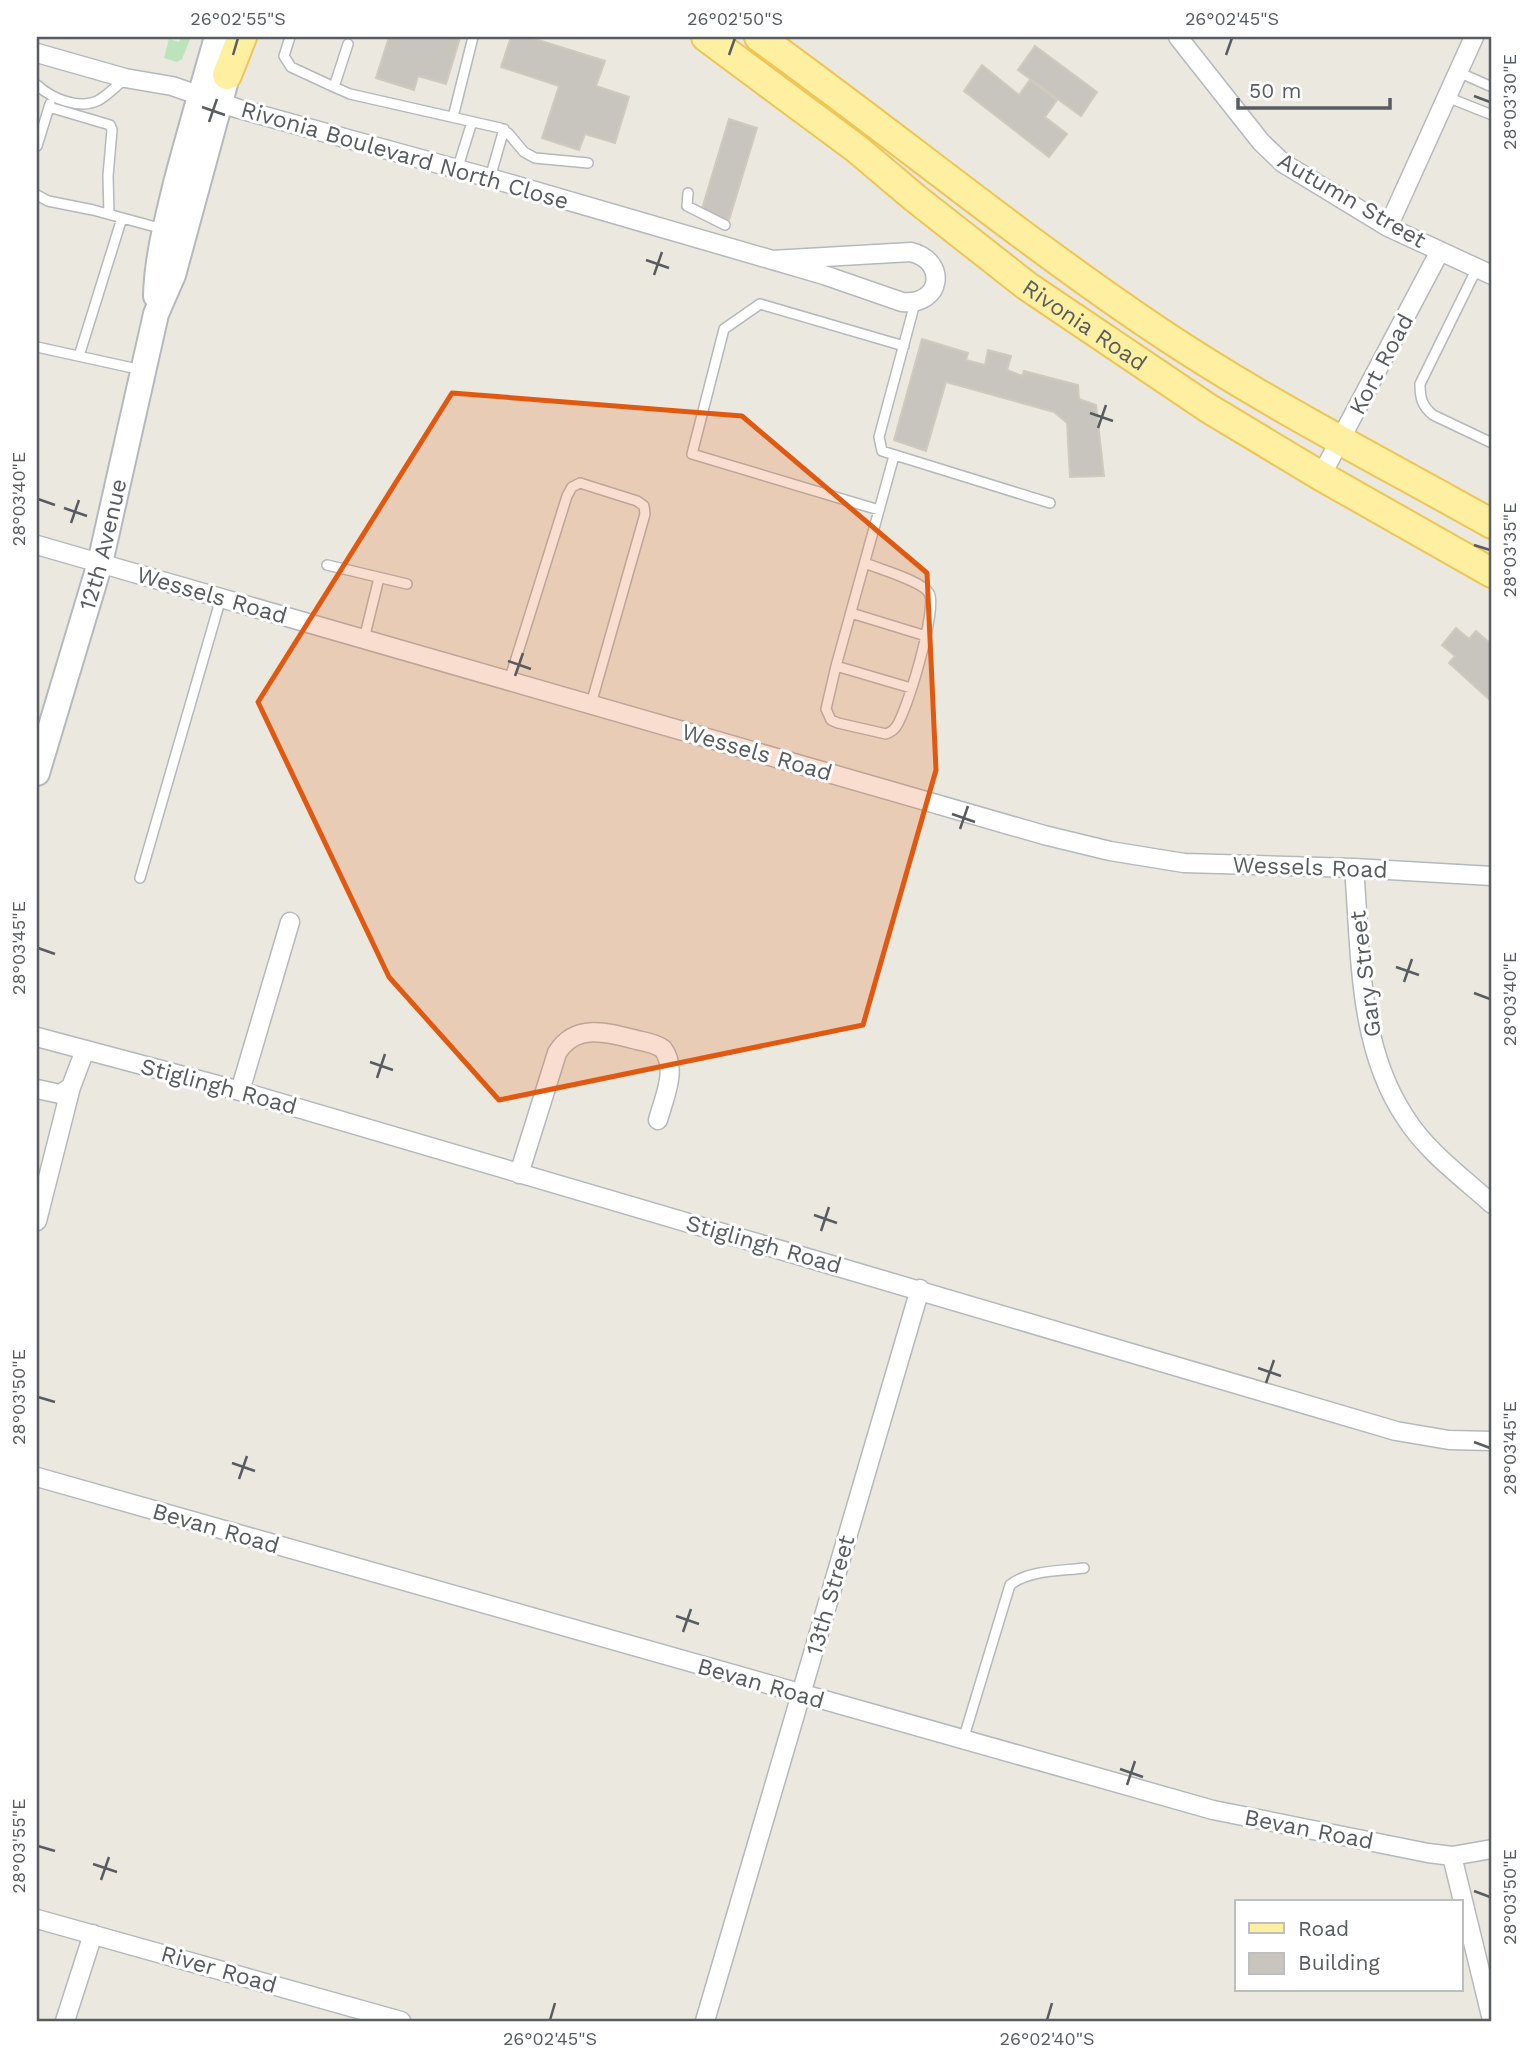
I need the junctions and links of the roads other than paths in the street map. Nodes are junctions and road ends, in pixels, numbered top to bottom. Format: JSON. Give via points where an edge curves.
{"nodes":[{"id":1,"x":217,"y":37,"type":"edge"},
{"id":2,"x":240,"y":37,"type":"edge"},
{"id":3,"x":290,"y":37,"type":"edge"},
{"id":4,"x":473,"y":37,"type":"edge"},
{"id":5,"x":706,"y":37,"type":"edge"},
{"id":6,"x":759,"y":37,"type":"edge"},
{"id":7,"x":1178,"y":37,"type":"edge"},
{"id":8,"x":1474,"y":37,"type":"edge"},
{"id":9,"x":348,"y":44,"type":"dead end"},
{"id":10,"x":37,"y":53,"type":"edge"},
{"id":11,"x":1458,"y":72,"type":"junction"},
{"id":12,"x":227,"y":75,"type":"joint"},
{"id":13,"x":125,"y":78,"type":"junction"},
{"id":14,"x":37,"y":85,"type":"edge"},
{"id":15,"x":334,"y":87,"type":"junction"},
{"id":16,"x":1492,"y":87,"type":"edge"},
{"id":17,"x":53,"y":96,"type":"junction"},
{"id":18,"x":1447,"y":97,"type":"junction"},
{"id":19,"x":209,"y":98,"type":"junction"},
{"id":20,"x":49,"y":107,"type":"junction"},
{"id":21,"x":1492,"y":115,"type":"edge"},
{"id":22,"x":453,"y":117,"type":"junction"},
{"id":23,"x":472,"y":122,"type":"junction"},
{"id":24,"x":504,"y":129,"type":"junction"},
{"id":25,"x":37,"y":146,"type":"edge"},
{"id":26,"x":588,"y":163,"type":"dead end"},
{"id":27,"x":457,"y":170,"type":"junction"},
{"id":28,"x":490,"y":178,"type":"junction"},
{"id":29,"x":688,"y":193,"type":"dead end"},
{"id":30,"x":37,"y":195,"type":"edge"},
{"id":31,"x":109,"y":214,"type":"junction"},
{"id":32,"x":122,"y":218,"type":"junction"},
{"id":33,"x":725,"y":225,"type":"dead end"},
{"id":34,"x":1388,"y":227,"type":"junction"},
{"id":35,"x":164,"y":230,"type":"junction"},
{"id":36,"x":1440,"y":251,"type":"junction"},
{"id":37,"x":772,"y":260,"type":"junction"},
{"id":38,"x":1485,"y":271,"type":"edge"},
{"id":39,"x":915,"y":303,"type":"junction"},
{"id":40,"x":156,"y":314,"type":"junction"},
{"id":41,"x":904,"y":346,"type":"junction"},
{"id":42,"x":37,"y":347,"type":"edge"},
{"id":43,"x":79,"y":356,"type":"junction"},
{"id":44,"x":144,"y":371,"type":"junction"},
{"id":45,"x":1341,"y":440,"type":"junction"},
{"id":46,"x":1492,"y":443,"type":"edge"},
{"id":47,"x":894,"y":456,"type":"junction"},
{"id":48,"x":1321,"y":476,"type":"junction"},
{"id":49,"x":1050,"y":503,"type":"dead end"},
{"id":50,"x":879,"y":510,"type":"junction"},
{"id":51,"x":1492,"y":524,"type":"edge"},
{"id":52,"x":37,"y":545,"type":"edge"},
{"id":53,"x":100,"y":563,"type":"junction"},
{"id":54,"x":865,"y":563,"type":"junction"},
{"id":55,"x":327,"y":565,"type":"dead end"},
{"id":56,"x":1492,"y":573,"type":"edge"},
{"id":57,"x":379,"y":579,"type":"junction"},
{"id":58,"x":407,"y":583,"type":"dead end"},
{"id":59,"x":221,"y":598,"type":"junction"},
{"id":60,"x":850,"y":613,"type":"junction"},
{"id":61,"x":926,"y":636,"type":"junction"},
{"id":62,"x":364,"y":639,"type":"junction"},
{"id":63,"x":836,"y":666,"type":"junction"},
{"id":64,"x":509,"y":681,"type":"junction"},
{"id":65,"x":911,"y":688,"type":"junction"},
{"id":66,"x":591,"y":704,"type":"junction"},
{"id":67,"x":37,"y":773,"type":"edge"},
{"id":68,"x":1354,"y":868,"type":"junction"},
{"id":69,"x":1492,"y":876,"type":"edge"},
{"id":70,"x":140,"y":878,"type":"dead end"},
{"id":71,"x":290,"y":922,"type":"dead end"},
{"id":72,"x":37,"y":1037,"type":"edge"},
{"id":73,"x":85,"y":1050,"type":"junction"},
{"id":74,"x":71,"y":1087,"type":"junction"},
{"id":75,"x":37,"y":1089,"type":"edge"},
{"id":76,"x":240,"y":1091,"type":"junction"},
{"id":77,"x":658,"y":1120,"type":"dead end"},
{"id":78,"x":519,"y":1174,"type":"junction"},
{"id":79,"x":1492,"y":1204,"type":"edge"},
{"id":80,"x":37,"y":1221,"type":"edge"},
{"id":81,"x":920,"y":1289,"type":"junction"},
{"id":82,"x":1492,"y":1441,"type":"edge"},
{"id":83,"x":37,"y":1477,"type":"edge"},
{"id":84,"x":1084,"y":1568,"type":"dead end"},
{"id":85,"x":800,"y":1695,"type":"junction"},
{"id":86,"x":963,"y":1740,"type":"junction"},
{"id":87,"x":1492,"y":1849,"type":"edge"},
{"id":88,"x":1452,"y":1856,"type":"junction"},
{"id":89,"x":37,"y":1919,"type":"edge"},
{"id":90,"x":93,"y":1934,"type":"junction"},
{"id":91,"x":355,"y":2015,"type":"edge"},
{"id":92,"x":1492,"y":2020,"type":"edge"},
{"id":93,"x":65,"y":2021,"type":"edge"},
{"id":94,"x":401,"y":2021,"type":"edge"},
{"id":95,"x":705,"y":2021,"type":"edge"}],
"edges":[{"from":1,"to":19,"type":"main road","name":"12th Avenue"},
{"from":2,"to":12,"type":"main road"},
{"from":3,"to":15,"type":"lane","via":[[284,56],[291,67]]},
{"from":4,"to":22,"type":"lane"},
{"from":5,"to":48,"type":"main road","name":"Rivonia Road","via":[[857,149],[1027,286],[1208,408]]},
{"from":6,"to":45,"type":"main road","name":"Rivonia Road","via":[[1152,327]]},
{"from":7,"to":34,"type":"street","name":"Autumn Street","via":[[1273,155]]},
{"from":8,"to":11,"type":"street"},
{"from":9,"to":15,"type":"lane"},
{"from":10,"to":13,"type":"street","name":"Rivonia Boulevard North Close"},
{"from":11,"to":16,"type":"lane"},
{"from":11,"to":18,"type":"street"},
{"from":12,"to":19,"type":"main road","name":"12th Avenue"},
{"from":13,"to":17,"type":"lane","via":[[90,103]]},
{"from":13,"to":19,"type":"street","name":"Rivonia Boulevard North Close"},
{"from":14,"to":17,"type":"lane"},
{"from":15,"to":22,"type":"lane"},
{"from":17,"to":20,"type":"lane"},
{"from":18,"to":21,"type":"lane"},
{"from":18,"to":34,"type":"street"},
{"from":19,"to":27,"type":"street","name":"Rivonia Boulevard North Close"},
{"from":19,"to":35,"type":"main road","name":"12th Avenue"},
{"from":19,"to":40,"type":"main road","name":"12th Avenue","via":[[173,275]]},
{"from":20,"to":25,"type":"lane"},
{"from":20,"to":31,"type":"lane","via":[[110,125]]},
{"from":22,"to":23,"type":"lane"},
{"from":23,"to":24,"type":"lane"},
{"from":23,"to":27,"type":"lane"},
{"from":24,"to":26,"type":"lane","via":[[535,158]]},
{"from":24,"to":28,"type":"lane"},
{"from":27,"to":28,"type":"street","name":"Rivonia Boulevard North Close"},
{"from":28,"to":37,"type":"street","name":"Rivonia Boulevard North Close"},
{"from":29,"to":33,"type":"lane","via":[[687,206]]},
{"from":30,"to":31,"type":"lane"},
{"from":31,"to":32,"type":"lane"},
{"from":32,"to":35,"type":"lane"},
{"from":32,"to":43,"type":"lane"},
{"from":34,"to":36,"type":"street","name":"Autumn Street"},
{"from":35,"to":40,"type":"main road","name":"12th Avenue"},
{"from":36,"to":38,"type":"street","name":"Autumn Street"},
{"from":36,"to":45,"type":"street","name":"Kort Road"},
{"from":37,"to":39,"type":"street","name":"Rivonia Boulevard North Close"},
{"from":37,"to":39,"type":"street","name":"Rivonia Boulevard North Close","via":[[923,255],[935,271],[936,282],[932,293]]},
{"from":38,"to":46,"type":"lane","via":[[1420,384],[1420,396],[1433,415]]},
{"from":39,"to":41,"type":"lane"},
{"from":40,"to":44,"type":"main road","name":"12th Avenue"},
{"from":41,"to":47,"type":"lane","via":[[879,437],[882,451]]},
{"from":41,"to":50,"type":"lane","via":[[760,304],[724,328],[692,454]]},
{"from":42,"to":43,"type":"lane"},
{"from":43,"to":44,"type":"lane"},
{"from":44,"to":53,"type":"main road","name":"12th Avenue"},
{"from":45,"to":48,"type":"street","name":"Kort Road"},
{"from":45,"to":51,"type":"main road","name":"Rivonia Road"},
{"from":47,"to":49,"type":"lane"},
{"from":47,"to":50,"type":"lane"},
{"from":48,"to":56,"type":"main road","name":"Rivonia Road"},
{"from":50,"to":54,"type":"lane"},
{"from":52,"to":53,"type":"street","name":"Wessels Road"},
{"from":53,"to":59,"type":"street","name":"Wessels Road"},
{"from":53,"to":67,"type":"main road","name":"12th Avenue"},
{"from":54,"to":60,"type":"lane"},
{"from":54,"to":61,"type":"lane","via":[[925,588],[932,602]]},
{"from":55,"to":57,"type":"lane"},
{"from":57,"to":58,"type":"lane"},
{"from":57,"to":62,"type":"lane"},
{"from":59,"to":62,"type":"street","name":"Wessels Road"},
{"from":59,"to":70,"type":"lane"},
{"from":60,"to":61,"type":"lane"},
{"from":60,"to":63,"type":"lane"},
{"from":61,"to":65,"type":"lane"},
{"from":62,"to":64,"type":"street","name":"Wessels Road"},
{"from":63,"to":65,"type":"lane"},
{"from":63,"to":65,"type":"lane","via":[[826,709],[838,723],[891,732]]},
{"from":64,"to":66,"type":"street","name":"Wessels Road"},
{"from":64,"to":66,"type":"lane","via":[[567,496],[572,486],[580,483],[637,500],[645,514]]},
{"from":66,"to":68,"type":"street","name":"Wessels Road","via":[[1110,851],[1184,863]]},
{"from":68,"to":69,"type":"street","name":"Wessels Road"},
{"from":68,"to":79,"type":"street","name":"Gary Street","via":[[1364,992],[1378,1062],[1393,1097],[1419,1136]]},
{"from":71,"to":76,"type":"street"},
{"from":72,"to":73,"type":"street","name":"Stiglingh Road"},
{"from":73,"to":74,"type":"street"},
{"from":73,"to":76,"type":"street","name":"Stiglingh Road"},
{"from":74,"to":75,"type":"street","via":[[60,1094]]},
{"from":74,"to":80,"type":"street"},
{"from":76,"to":78,"type":"street","name":"Stiglingh Road"},
{"from":77,"to":78,"type":"street","via":[[670,1075],[668,1057],[659,1046],[607,1032],[573,1036],[557,1053]]},
{"from":78,"to":81,"type":"street","name":"Stiglingh Road"},
{"from":81,"to":82,"type":"street","name":"Stiglingh Road","via":[[1396,1431]]},
{"from":81,"to":85,"type":"street","name":"13th Street"},
{"from":83,"to":85,"type":"street","name":"Bevan Road"},
{"from":84,"to":86,"type":"lane","via":[[1034,1575],[1010,1585]]},
{"from":85,"to":86,"type":"street","name":"Bevan Road"},
{"from":85,"to":95,"type":"street","name":"13th Street"},
{"from":86,"to":88,"type":"street","name":"Bevan Road","via":[[1213,1810]]},
{"from":87,"to":88,"type":"street","name":"Bevan Road"},
{"from":88,"to":92,"type":"street"},
{"from":89,"to":90,"type":"street","name":"River Road"},
{"from":90,"to":91,"type":"street","name":"River Road"},
{"from":90,"to":93,"type":"street"},
{"from":91,"to":94,"type":"street","name":"River Road"}]}
